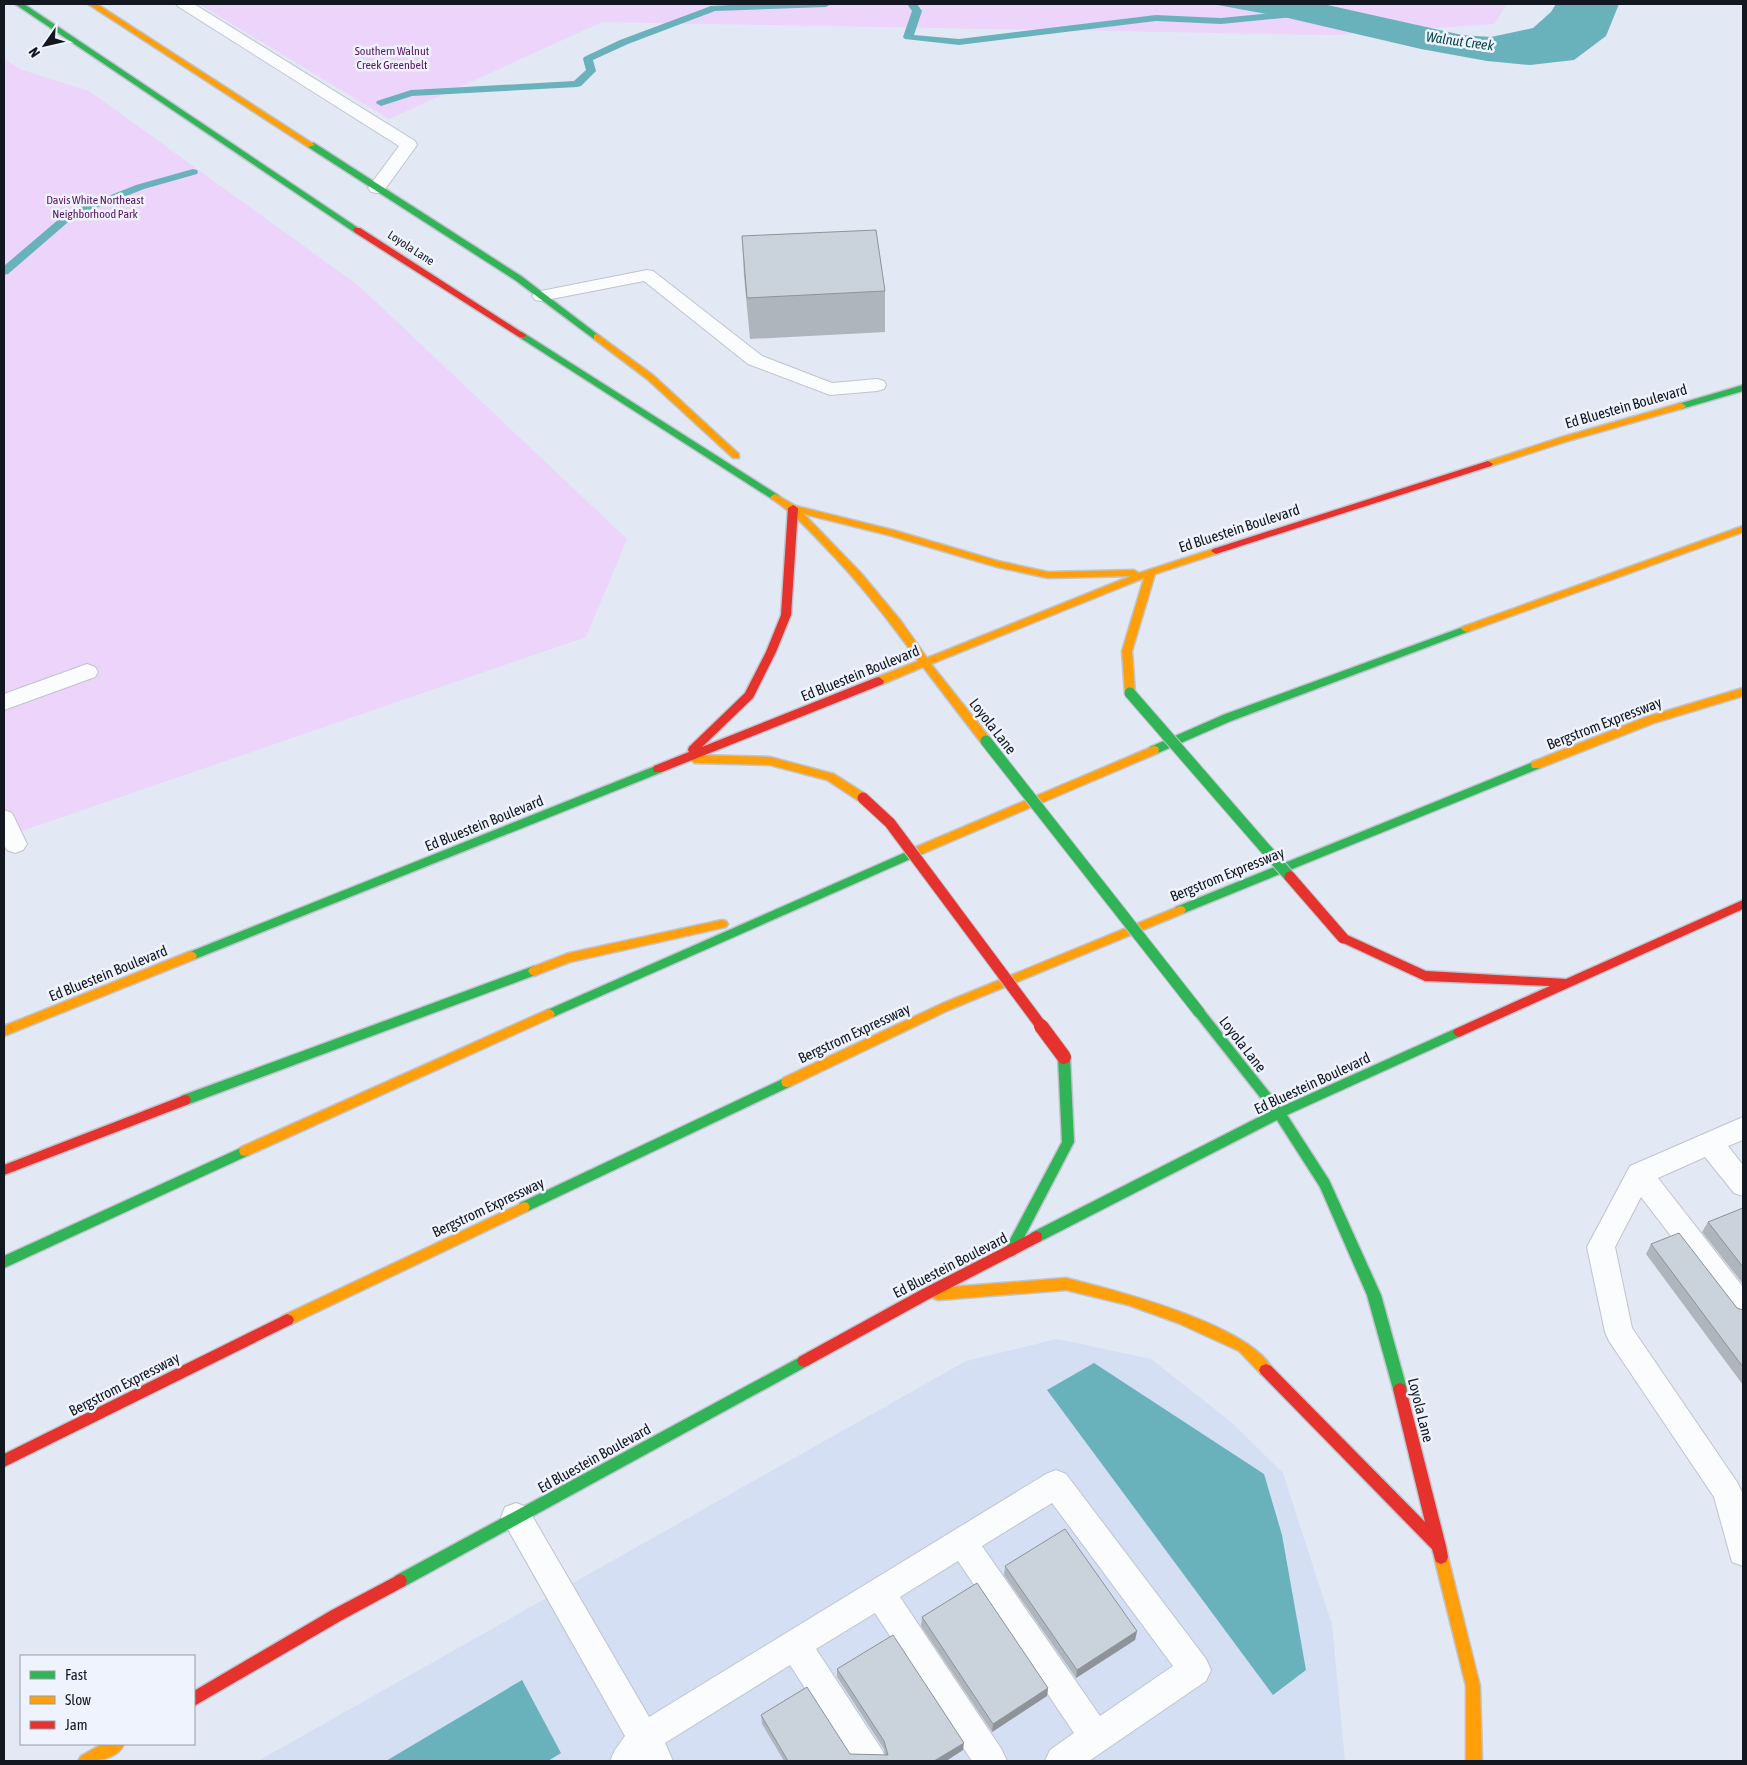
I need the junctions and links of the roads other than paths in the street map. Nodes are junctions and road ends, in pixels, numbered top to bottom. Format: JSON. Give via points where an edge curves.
{"nodes":[{"id":1,"x":19,"y":4,"type":"edge"},
{"id":2,"x":92,"y":4,"type":"edge"},
{"id":3,"x":184,"y":4,"type":"edge"},
{"id":4,"x":377,"y":188,"type":"junction"},
{"id":5,"x":541,"y":296,"type":"junction"},
{"id":6,"x":877,"y":385,"type":"dead end"},
{"id":7,"x":1743,"y":388,"type":"edge"},
{"id":8,"x":793,"y":508,"type":"junction"},
{"id":9,"x":1743,"y":529,"type":"edge"},
{"id":10,"x":1152,"y":572,"type":"junction"},
{"id":11,"x":924,"y":663,"type":"junction"},
{"id":12,"x":87,"y":672,"type":"dead end"},
{"id":13,"x":1743,"y":692,"type":"edge"},
{"id":14,"x":4,"y":702,"type":"edge"},
{"id":15,"x":684,"y":759,"type":"junction"},
{"id":16,"x":4,"y":819,"type":"edge"},
{"id":17,"x":15,"y":844,"type":"dead end"},
{"id":18,"x":1743,"y":904,"type":"edge"},
{"id":19,"x":779,"y":911,"type":"junction"},
{"id":20,"x":1570,"y":982,"type":"junction"},
{"id":21,"x":4,"y":1031,"type":"edge"},
{"id":22,"x":1279,"y":1113,"type":"junction"},
{"id":23,"x":1743,"y":1128,"type":"edge"},
{"id":24,"x":1710,"y":1144,"type":"junction"},
{"id":25,"x":4,"y":1170,"type":"edge"},
{"id":26,"x":1639,"y":1174,"type":"junction"},
{"id":27,"x":1743,"y":1185,"type":"edge"},
{"id":28,"x":1010,"y":1251,"type":"junction"},
{"id":29,"x":4,"y":1262,"type":"edge"},
{"id":30,"x":924,"y":1295,"type":"junction"},
{"id":31,"x":1743,"y":1308,"type":"edge"},
{"id":32,"x":4,"y":1461,"type":"edge"},
{"id":33,"x":1735,"y":1488,"type":"edge"},
{"id":34,"x":516,"y":1517,"type":"junction"},
{"id":35,"x":962,"y":1542,"type":"junction"},
{"id":36,"x":1439,"y":1546,"type":"junction"},
{"id":37,"x":1743,"y":1552,"type":"edge"},
{"id":38,"x":880,"y":1593,"type":"junction"},
{"id":39,"x":796,"y":1645,"type":"junction"},
{"id":40,"x":195,"y":1697,"type":"edge"},
{"id":41,"x":1096,"y":1738,"type":"junction"},
{"id":42,"x":114,"y":1745,"type":"edge"},
{"id":43,"x":642,"y":1754,"type":"edge"},
{"id":44,"x":86,"y":1761,"type":"edge"},
{"id":45,"x":871,"y":1761,"type":"edge"},
{"id":46,"x":991,"y":1761,"type":"edge"},
{"id":47,"x":1061,"y":1761,"type":"edge"},
{"id":48,"x":1474,"y":1761,"type":"edge"}],
"edges":[{"from":1,"to":8,"type":"main road","name":"Loyola Lane","via":[[302,194]]},
{"from":2,"to":4,"type":"main road","name":"Loyola Lane"},
{"from":3,"to":4,"type":"lane","via":[[409,145]]},
{"from":4,"to":5,"type":"main road","name":"Loyola Lane"},
{"from":5,"to":6,"type":"lane","via":[[646,276],[755,360],[830,389]]},
{"from":5,"to":8,"type":"main road","name":"Loyola Lane","via":[[650,377]]},
{"from":7,"to":10,"type":"main road","name":"Ed Bluestein Boulevard","via":[[1565,439]]},
{"from":8,"to":10,"type":"main road","via":[[1048,575]]},
{"from":8,"to":11,"type":"main road","name":"Loyola Lane","via":[[858,575]]},
{"from":8,"to":15,"type":"main road","via":[[786,615],[771,652],[749,695]]},
{"from":9,"to":19,"type":"main road","via":[[1227,718]]},
{"from":10,"to":11,"type":"main road","name":"Ed Bluestein Boulevard"},
{"from":10,"to":20,"type":"main road","bridge":true,"via":[[1127,651],[1130,693],[1343,938],[1424,976]]},
{"from":11,"to":15,"type":"main road","name":"Ed Bluestein Boulevard"},
{"from":11,"to":22,"type":"main road","name":"Loyola Lane","bridge":true},
{"from":12,"to":14,"type":"lane"},
{"from":13,"to":32,"type":"main road","name":"Bergstrom Expressway","via":[[1650,720],[945,1007],[320,1303]]},
{"from":15,"to":21,"type":"main road","name":"Ed Bluestein Boulevard"},
{"from":15,"to":28,"type":"main road","bridge":true,"via":[[770,761],[830,777],[863,798],[890,823],[1064,1057],[1068,1142]]},
{"from":16,"to":17,"type":"lane"},
{"from":18,"to":20,"type":"main road","name":"Ed Bluestein Boulevard"},
{"from":19,"to":25,"type":"main road","via":[[569,958]]},
{"from":19,"to":29,"type":"main road"},
{"from":20,"to":22,"type":"main road","name":"Ed Bluestein Boulevard"},
{"from":22,"to":28,"type":"main road","name":"Ed Bluestein Boulevard"},
{"from":22,"to":36,"type":"main road","name":"Loyola Lane","via":[[1325,1184],[1374,1295]]},
{"from":23,"to":24,"type":"lane"},
{"from":24,"to":26,"type":"lane"},
{"from":24,"to":27,"type":"lane"},
{"from":26,"to":31,"type":"lane"},
{"from":26,"to":33,"type":"lane","via":[[1601,1247],[1618,1332]]},
{"from":28,"to":30,"type":"main road","name":"Ed Bluestein Boulevard"},
{"from":30,"to":34,"type":"main road","name":"Ed Bluestein Boulevard"},
{"from":30,"to":36,"type":"main road","via":[[1066,1284],[1138,1302],[1244,1347]]},
{"from":33,"to":37,"type":"lane"},
{"from":34,"to":40,"type":"main road","name":"Ed Bluestein Boulevard"},
{"from":34,"to":43,"type":"lane"},
{"from":35,"to":38,"type":"lane"},
{"from":35,"to":41,"type":"lane"},
{"from":35,"to":41,"type":"lane","via":[[1056,1484],[1195,1670]]},
{"from":36,"to":48,"type":"main road","name":"Loyola Lane","via":[[1473,1686]]},
{"from":38,"to":39,"type":"lane"},
{"from":38,"to":46,"type":"lane"},
{"from":39,"to":43,"type":"lane"},
{"from":39,"to":45,"type":"lane"},
{"from":41,"to":47,"type":"lane"},
{"from":42,"to":44,"type":"main road"}]}
